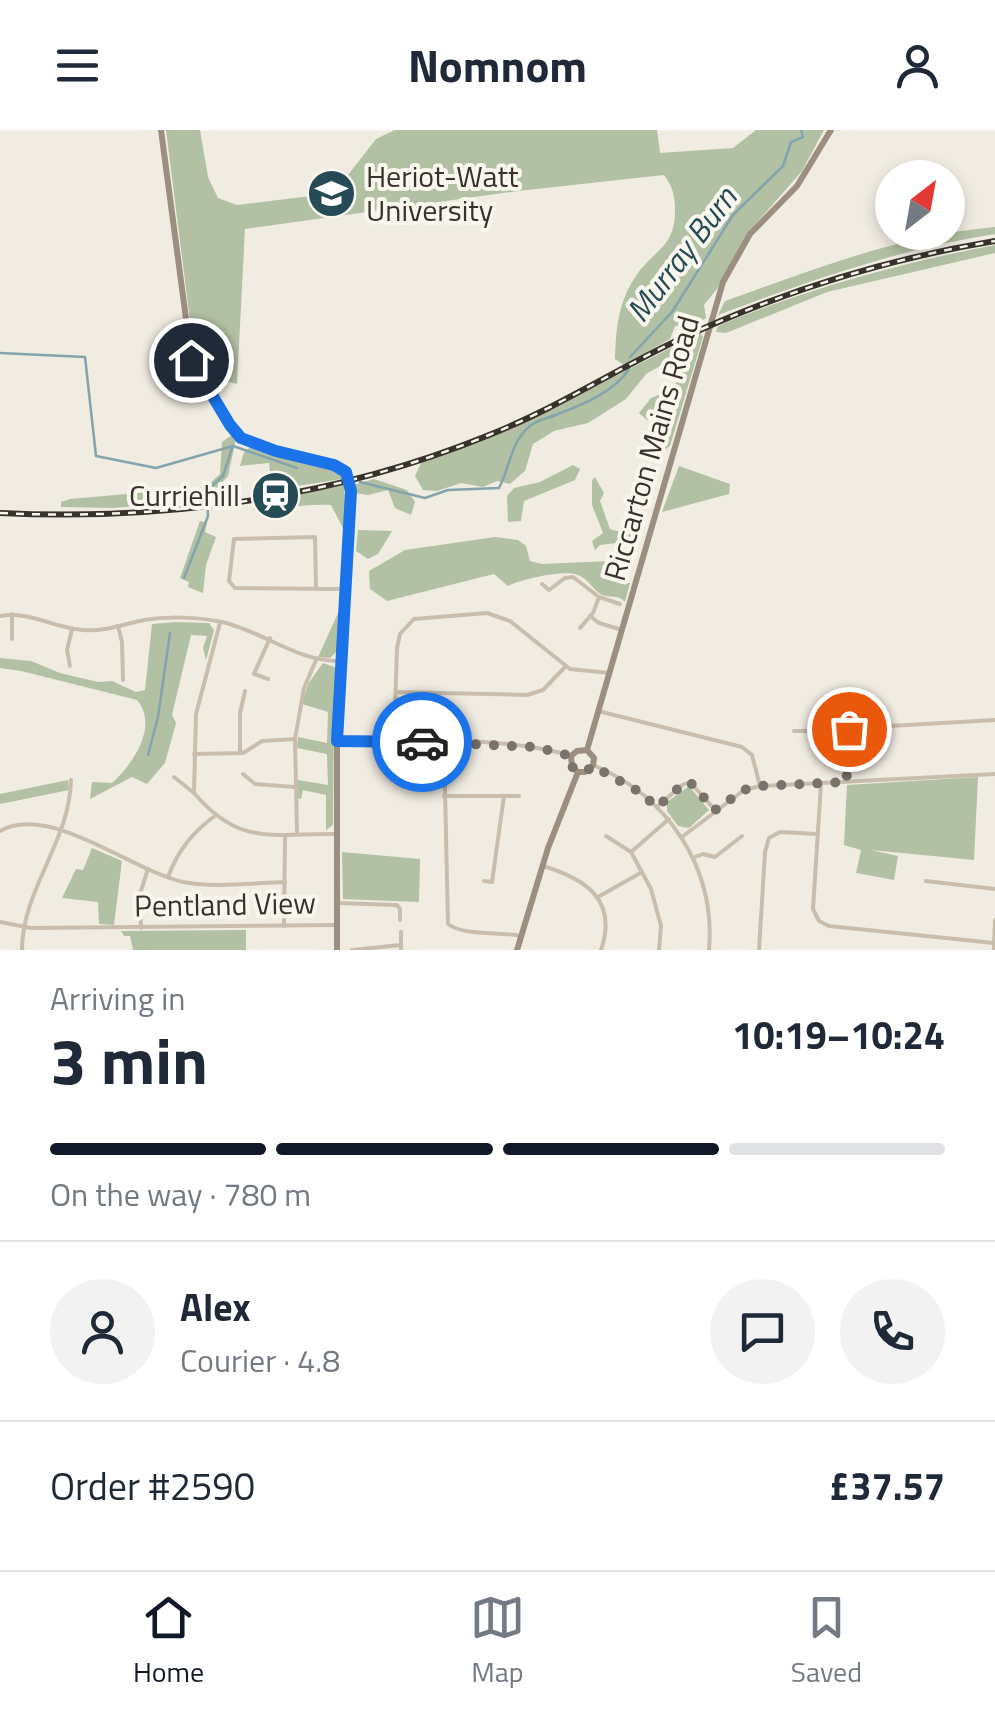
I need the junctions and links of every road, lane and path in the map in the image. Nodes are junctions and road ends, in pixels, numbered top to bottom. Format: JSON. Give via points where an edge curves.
{"nodes":[{"id":1,"x":161,"y":130,"type":"edge"},
{"id":2,"x":830,"y":130,"type":"edge"},
{"id":3,"x":542,"y":584,"type":"dead end"},
{"id":4,"x":316,"y":588,"type":"junction"},
{"id":5,"x":346,"y":589,"type":"junction"},
{"id":6,"x":599,"y":597,"type":"junction"},
{"id":7,"x":620,"y":604,"type":"dead end"},
{"id":8,"x":12,"y":614,"type":"junction"},
{"id":9,"x":0,"y":616,"type":"edge"},
{"id":10,"x":590,"y":616,"type":"junction"},
{"id":11,"x":220,"y":622,"type":"junction"},
{"id":12,"x":118,"y":626,"type":"junction"},
{"id":13,"x":72,"y":628,"type":"junction"},
{"id":14,"x":580,"y":628,"type":"dead end"},
{"id":15,"x":622,"y":630,"type":"junction"},
{"id":16,"x":270,"y":638,"type":"junction"},
{"id":17,"x":12,"y":639,"type":"dead end"},
{"id":18,"x":316,"y":660,"type":"junction"},
{"id":19,"x":342,"y":661,"type":"junction"},
{"id":20,"x":70,"y":666,"type":"dead end"},
{"id":21,"x":565,"y":666,"type":"junction"},
{"id":22,"x":609,"y":673,"type":"junction"},
{"id":23,"x":268,"y":679,"type":"dead end"},
{"id":24,"x":123,"y":680,"type":"dead end"},
{"id":25,"x":246,"y":691,"type":"dead end"},
{"id":26,"x":396,"y":692,"type":"junction"},
{"id":27,"x":598,"y":712,"type":"junction"},
{"id":28,"x":995,"y":720,"type":"edge"},
{"id":29,"x":846,"y":731,"type":"junction"},
{"id":30,"x":798,"y":732,"type":"dead end"},
{"id":31,"x":294,"y":739,"type":"junction"},
{"id":32,"x":337,"y":741,"type":"junction"},
{"id":33,"x":394,"y":741,"type":"junction"},
{"id":34,"x":444,"y":743,"type":"junction"},
{"id":35,"x":587,"y":750,"type":"junction"},
{"id":36,"x":240,"y":753,"type":"junction"},
{"id":37,"x":194,"y":754,"type":"junction"},
{"id":38,"x":571,"y":756,"type":"junction"},
{"id":39,"x":593,"y":766,"type":"junction"},
{"id":40,"x":578,"y":772,"type":"junction"},
{"id":41,"x":243,"y":774,"type":"dead end"},
{"id":42,"x":995,"y":774,"type":"edge"},
{"id":43,"x":174,"y":777,"type":"dead end"},
{"id":44,"x":71,"y":780,"type":"dead end"},
{"id":45,"x":847,"y":782,"type":"junction"},
{"id":46,"x":820,"y":784,"type":"junction"},
{"id":47,"x":295,"y":786,"type":"junction"},
{"id":48,"x":760,"y":786,"type":"junction"},
{"id":49,"x":194,"y":793,"type":"junction"},
{"id":50,"x":444,"y":796,"type":"junction"},
{"id":51,"x":504,"y":796,"type":"junction"},
{"id":52,"x":519,"y":796,"type":"dead end"},
{"id":53,"x":657,"y":807,"type":"junction"},
{"id":54,"x":715,"y":810,"type":"junction"},
{"id":55,"x":216,"y":815,"type":"junction"},
{"id":56,"x":668,"y":820,"type":"junction"},
{"id":57,"x":0,"y":831,"type":"edge"},
{"id":58,"x":61,"y":832,"type":"junction"},
{"id":59,"x":285,"y":834,"type":"junction"},
{"id":60,"x":297,"y":834,"type":"junction"},
{"id":61,"x":336,"y":834,"type":"junction"},
{"id":62,"x":817,"y":834,"type":"junction"},
{"id":63,"x":606,"y":836,"type":"dead end"},
{"id":64,"x":742,"y":836,"type":"dead end"},
{"id":65,"x":682,"y":837,"type":"junction"},
{"id":66,"x":632,"y":852,"type":"junction"},
{"id":67,"x":694,"y":858,"type":"junction"},
{"id":68,"x":543,"y":866,"type":"junction"},
{"id":69,"x":148,"y":868,"type":"junction"},
{"id":70,"x":642,"y":872,"type":"junction"},
{"id":71,"x":168,"y":877,"type":"junction"},
{"id":72,"x":484,"y":881,"type":"dead end"},
{"id":73,"x":926,"y":881,"type":"dead end"},
{"id":74,"x":284,"y":882,"type":"junction"},
{"id":75,"x":995,"y":889,"type":"edge"},
{"id":76,"x":598,"y":898,"type":"junction"},
{"id":77,"x":337,"y":903,"type":"junction"},
{"id":78,"x":400,"y":920,"type":"dead end"},
{"id":79,"x":995,"y":920,"type":"edge"},
{"id":80,"x":0,"y":922,"type":"edge"},
{"id":81,"x":338,"y":925,"type":"junction"},
{"id":82,"x":284,"y":926,"type":"junction"},
{"id":83,"x":23,"y":928,"type":"junction"},
{"id":84,"x":140,"y":928,"type":"junction"},
{"id":85,"x":400,"y":932,"type":"dead end"},
{"id":86,"x":522,"y":936,"type":"junction"},
{"id":87,"x":994,"y":947,"type":"edge"},
{"id":88,"x":401,"y":948,"type":"edge"},
{"id":89,"x":22,"y":950,"type":"edge"},
{"id":90,"x":338,"y":950,"type":"edge"},
{"id":91,"x":352,"y":950,"type":"edge"},
{"id":92,"x":517,"y":950,"type":"edge"},
{"id":93,"x":601,"y":950,"type":"edge"},
{"id":94,"x":660,"y":950,"type":"edge"},
{"id":95,"x":708,"y":950,"type":"edge"},
{"id":96,"x":759,"y":950,"type":"edge"}],
"edges":[{"from":1,"to":5,"type":"street","via":[[192,364],[241,438],[346,472]]},
{"from":2,"to":15,"type":"street","name":"Riccarton Mains Road","via":[[797,186],[756,227],[723,282]]},
{"from":3,"to":6,"type":"street","via":[[549,590],[573,577]]},
{"from":4,"to":4,"type":"street","via":[[234,588],[234,539],[312,536]]},
{"from":4,"to":5,"type":"street"},
{"from":5,"to":19,"type":"street"},
{"from":6,"to":7,"type":"street"},
{"from":6,"to":10,"type":"street"},
{"from":8,"to":9,"type":"street"},
{"from":8,"to":13,"type":"street"},
{"from":8,"to":17,"type":"street"},
{"from":10,"to":14,"type":"street"},
{"from":10,"to":15,"type":"street"},
{"from":11,"to":12,"type":"street","via":[[157,618]]},
{"from":11,"to":16,"type":"street"},
{"from":11,"to":37,"type":"street"},
{"from":12,"to":13,"type":"street"},
{"from":12,"to":24,"type":"street"},
{"from":13,"to":20,"type":"street"},
{"from":15,"to":22,"type":"street","name":"Riccarton Mains Road"},
{"from":16,"to":18,"type":"street"},
{"from":16,"to":23,"type":"street","via":[[254,674]]},
{"from":18,"to":19,"type":"street"},
{"from":18,"to":31,"type":"street"},
{"from":19,"to":32,"type":"street"},
{"from":21,"to":22,"type":"street"},
{"from":21,"to":26,"type":"street","via":[[543,690],[527,695]]},
{"from":21,"to":26,"type":"street","via":[[500,616],[414,619],[400,634]]},
{"from":22,"to":27,"type":"street","name":"Riccarton Mains Road"},
{"from":25,"to":36,"type":"street"},
{"from":26,"to":33,"type":"street"},
{"from":27,"to":35,"type":"street","name":"Riccarton Mains Road"},
{"from":27,"to":48,"type":"street","via":[[742,746],[752,755]]},
{"from":28,"to":29,"type":"street"},
{"from":29,"to":30,"type":"street"},
{"from":29,"to":45,"type":"street"},
{"from":31,"to":36,"type":"street","via":[[262,741]]},
{"from":31,"to":47,"type":"street"},
{"from":32,"to":33,"type":"street"},
{"from":32,"to":61,"type":"street"},
{"from":33,"to":34,"type":"street"},
{"from":34,"to":38,"type":"street","via":[[536,747]]},
{"from":34,"to":50,"type":"street"},
{"from":35,"to":38,"type":"street"},
{"from":35,"to":39,"type":"street"},
{"from":36,"to":37,"type":"street"},
{"from":37,"to":49,"type":"street"},
{"from":38,"to":40,"type":"street"},
{"from":39,"to":40,"type":"street"},
{"from":39,"to":53,"type":"street"},
{"from":40,"to":68,"type":"street"},
{"from":41,"to":47,"type":"street","via":[[254,784]]},
{"from":42,"to":45,"type":"street"},
{"from":43,"to":49,"type":"street"},
{"from":44,"to":58,"type":"street"},
{"from":45,"to":46,"type":"street"},
{"from":46,"to":48,"type":"street"},
{"from":46,"to":62,"type":"street"},
{"from":47,"to":60,"type":"street"},
{"from":48,"to":54,"type":"street"},
{"from":49,"to":55,"type":"street"},
{"from":50,"to":51,"type":"street"},
{"from":50,"to":86,"type":"street","via":[[448,924]]},
{"from":51,"to":52,"type":"street"},
{"from":51,"to":72,"type":"street","via":[[492,882]]},
{"from":53,"to":54,"type":"street","via":[[686,782]]},
{"from":53,"to":56,"type":"street"},
{"from":54,"to":65,"type":"street"},
{"from":55,"to":59,"type":"street","via":[[240,832]]},
{"from":55,"to":71,"type":"street","via":[[182,849]]},
{"from":56,"to":65,"type":"street"},
{"from":56,"to":66,"type":"street"},
{"from":57,"to":58,"type":"street","via":[[23,822]]},
{"from":58,"to":69,"type":"street"},
{"from":58,"to":83,"type":"street"},
{"from":59,"to":60,"type":"street"},
{"from":59,"to":74,"type":"street"},
{"from":60,"to":61,"type":"street"},
{"from":61,"to":77,"type":"street"},
{"from":62,"to":87,"type":"street","via":[[813,908],[824,924]]},
{"from":62,"to":96,"type":"street","via":[[780,832],[769,838]]},
{"from":63,"to":66,"type":"street"},
{"from":64,"to":67,"type":"street","via":[[715,856]]},
{"from":65,"to":67,"type":"street"},
{"from":66,"to":70,"type":"street"},
{"from":67,"to":95,"type":"street","via":[[708,904]]},
{"from":68,"to":76,"type":"street","via":[[578,879]]},
{"from":68,"to":86,"type":"street"},
{"from":69,"to":71,"type":"street"},
{"from":69,"to":84,"type":"street"},
{"from":70,"to":76,"type":"street"},
{"from":70,"to":94,"type":"street","via":[[658,907]]},
{"from":71,"to":74,"type":"street"},
{"from":73,"to":75,"type":"street"},
{"from":74,"to":82,"type":"street"},
{"from":76,"to":93,"type":"street","via":[[607,922]]},
{"from":77,"to":78,"type":"street","via":[[396,905]]},
{"from":77,"to":81,"type":"street"},
{"from":79,"to":87,"type":"street"},
{"from":80,"to":83,"type":"street","name":"Pentland View"},
{"from":81,"to":82,"type":"street","name":"Pentland View"},
{"from":81,"to":90,"type":"street"},
{"from":82,"to":84,"type":"street","name":"Pentland View"},
{"from":83,"to":84,"type":"street","name":"Pentland View"},
{"from":83,"to":89,"type":"street"},
{"from":85,"to":88,"type":"street"},
{"from":86,"to":92,"type":"street"},
{"from":88,"to":91,"type":"street"}]}
